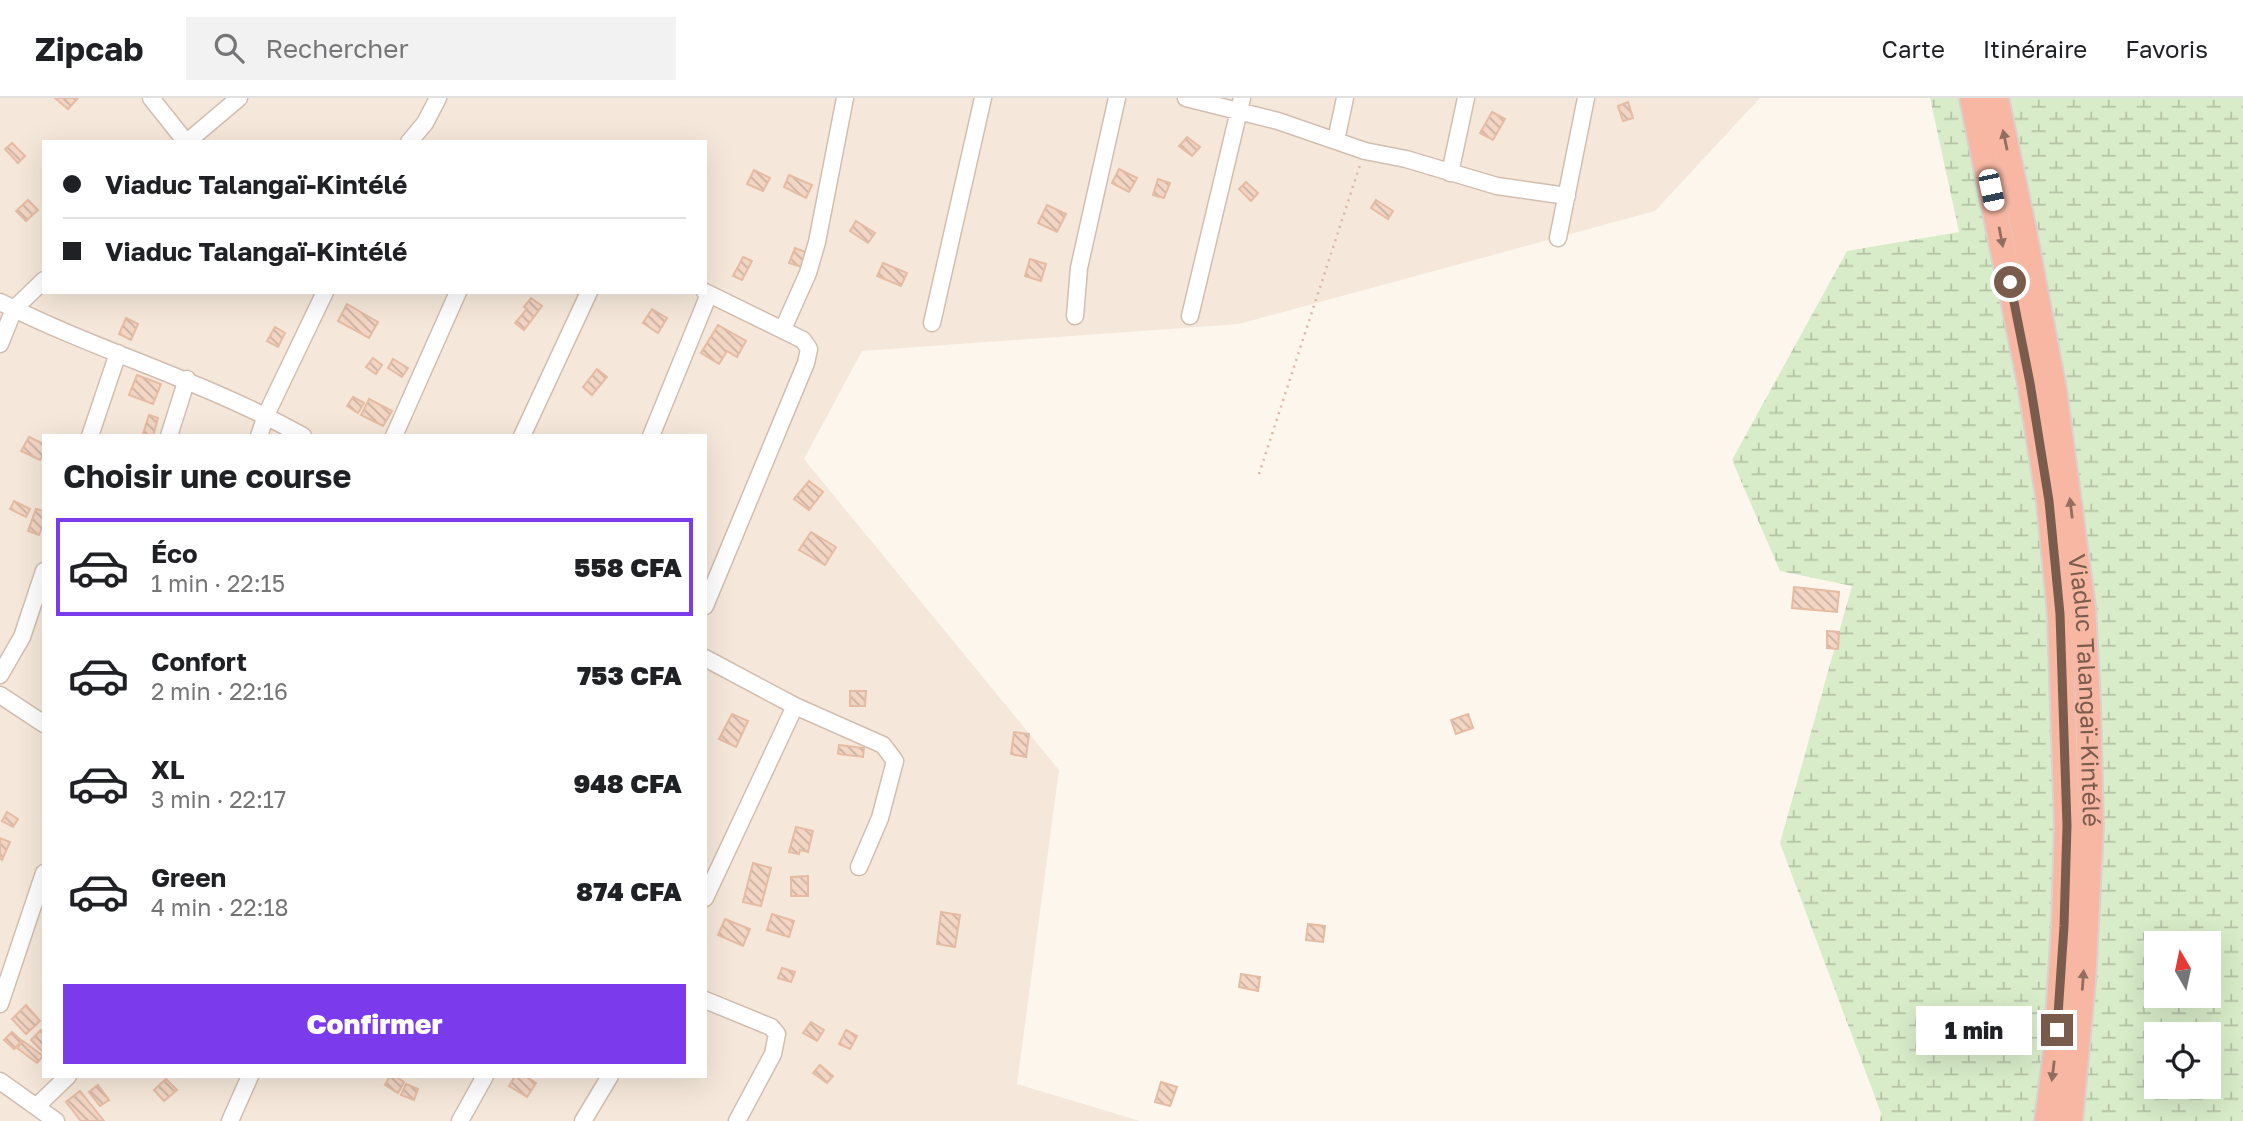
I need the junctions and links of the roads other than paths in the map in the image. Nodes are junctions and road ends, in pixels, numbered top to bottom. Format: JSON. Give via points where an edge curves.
{"nodes":[{"id":1,"x":151,"y":98,"type":"edge"},
{"id":2,"x":239,"y":98,"type":"edge"},
{"id":3,"x":438,"y":98,"type":"edge"},
{"id":4,"x":845,"y":98,"type":"edge"},
{"id":5,"x":984,"y":98,"type":"edge"},
{"id":6,"x":1117,"y":98,"type":"edge"},
{"id":7,"x":1186,"y":98,"type":"edge"},
{"id":8,"x":1345,"y":98,"type":"edge"},
{"id":9,"x":1466,"y":98,"type":"edge"},
{"id":10,"x":1586,"y":98,"type":"edge"},
{"id":11,"x":1972,"y":98,"type":"edge"},
{"id":12,"x":1996,"y":98,"type":"edge"},
{"id":13,"x":1241,"y":104,"type":"edge"},
{"id":14,"x":185,"y":140,"type":"edge"},
{"id":15,"x":189,"y":140,"type":"edge"},
{"id":16,"x":411,"y":140,"type":"edge"},
{"id":17,"x":1336,"y":141,"type":"junction"},
{"id":18,"x":1450,"y":173,"type":"junction"},
{"id":19,"x":1567,"y":196,"type":"junction"},
{"id":20,"x":1559,"y":238,"type":"dead end"},
{"id":21,"x":42,"y":281,"type":"edge"},
{"id":22,"x":707,"y":293,"type":"edge"},
{"id":23,"x":325,"y":294,"type":"edge"},
{"id":24,"x":457,"y":294,"type":"edge"},
{"id":25,"x":588,"y":294,"type":"edge"},
{"id":26,"x":707,"y":294,"type":"edge"},
{"id":27,"x":7,"y":306,"type":"edge"},
{"id":28,"x":1075,"y":316,"type":"dead end"},
{"id":29,"x":1190,"y":316,"type":"dead end"},
{"id":30,"x":932,"y":323,"type":"dead end"},
{"id":31,"x":783,"y":330,"type":"junction"},
{"id":32,"x":0,"y":344,"type":"edge"},
{"id":33,"x":118,"y":353,"type":"junction"},
{"id":34,"x":187,"y":379,"type":"junction"},
{"id":35,"x":266,"y":415,"type":"junction"},
{"id":36,"x":90,"y":434,"type":"edge"},
{"id":37,"x":170,"y":434,"type":"edge"},
{"id":38,"x":259,"y":434,"type":"edge"},
{"id":39,"x":299,"y":434,"type":"edge"},
{"id":40,"x":395,"y":434,"type":"edge"},
{"id":41,"x":523,"y":434,"type":"edge"},
{"id":42,"x":653,"y":434,"type":"edge"},
{"id":43,"x":42,"y":577,"type":"edge"},
{"id":44,"x":707,"y":602,"type":"edge"},
{"id":45,"x":707,"y":660,"type":"edge"},
{"id":46,"x":0,"y":675,"type":"edge"},
{"id":47,"x":0,"y":695,"type":"edge"},
{"id":48,"x":795,"y":706,"type":"junction"},
{"id":49,"x":42,"y":723,"type":"edge"},
{"id":50,"x":859,"y":867,"type":"dead end"},
{"id":51,"x":42,"y":879,"type":"edge"},
{"id":52,"x":707,"y":894,"type":"edge"},
{"id":53,"x":707,"y":1001,"type":"edge"},
{"id":54,"x":0,"y":1004,"type":"edge"},
{"id":55,"x":66,"y":1078,"type":"edge"},
{"id":56,"x":249,"y":1078,"type":"edge"},
{"id":57,"x":484,"y":1078,"type":"edge"},
{"id":58,"x":609,"y":1078,"type":"edge"},
{"id":59,"x":0,"y":1081,"type":"edge"},
{"id":60,"x":37,"y":1106,"type":"junction"},
{"id":61,"x":56,"y":1121,"type":"edge"},
{"id":62,"x":230,"y":1121,"type":"edge"},
{"id":63,"x":460,"y":1121,"type":"edge"},
{"id":64,"x":583,"y":1121,"type":"edge"},
{"id":65,"x":737,"y":1121,"type":"edge"},
{"id":66,"x":2047,"y":1121,"type":"edge"},
{"id":67,"x":2070,"y":1121,"type":"edge"}],
"edges":[{"from":1,"to":14,"type":"street"},
{"from":2,"to":15,"type":"street"},
{"from":3,"to":16,"type":"street"},
{"from":4,"to":31,"type":"street","via":[[817,242]]},
{"from":5,"to":30,"type":"street"},
{"from":6,"to":28,"type":"street","via":[[1079,268]]},
{"from":7,"to":13,"type":"street"},
{"from":8,"to":17,"type":"street"},
{"from":9,"to":18,"type":"street"},
{"from":10,"to":19,"type":"street"},
{"from":11,"to":66,"type":"highway","name":"Viaduc Talangaï-Kintélé","one_way":true,"via":[[2032,396],[2060,614],[2067,826],[2056,1052]]},
{"from":67,"to":12,"type":"highway","name":"Viaduc Talangaï-Kintélé","one_way":true,"via":[[2091,826],[2083,607],[2054,390]]},
{"from":13,"to":17,"type":"street"},
{"from":13,"to":29,"type":"street"},
{"from":17,"to":18,"type":"street"},
{"from":18,"to":19,"type":"street","via":[[1497,186]]},
{"from":19,"to":20,"type":"street"},
{"from":21,"to":27,"type":"street"},
{"from":22,"to":31,"type":"street"},
{"from":23,"to":35,"type":"street"},
{"from":24,"to":40,"type":"street"},
{"from":25,"to":41,"type":"street"},
{"from":26,"to":42,"type":"street"},
{"from":27,"to":32,"type":"street"},
{"from":27,"to":33,"type":"street"},
{"from":31,"to":44,"type":"street","via":[[807,344],[809,355]]},
{"from":33,"to":34,"type":"street"},
{"from":33,"to":36,"type":"street"},
{"from":34,"to":35,"type":"street"},
{"from":34,"to":37,"type":"street"},
{"from":35,"to":38,"type":"street"},
{"from":35,"to":39,"type":"street"},
{"from":43,"to":46,"type":"street","via":[[22,637]]},
{"from":45,"to":48,"type":"street"},
{"from":47,"to":49,"type":"street"},
{"from":48,"to":50,"type":"street","via":[[883,745],[895,761],[880,818]]},
{"from":48,"to":52,"type":"street"},
{"from":51,"to":54,"type":"street"},
{"from":53,"to":65,"type":"street","via":[[778,1034],[773,1054]]},
{"from":55,"to":60,"type":"street"},
{"from":56,"to":62,"type":"street"},
{"from":57,"to":63,"type":"street"},
{"from":58,"to":64,"type":"street"},
{"from":59,"to":60,"type":"street"},
{"from":60,"to":61,"type":"street"}]}
